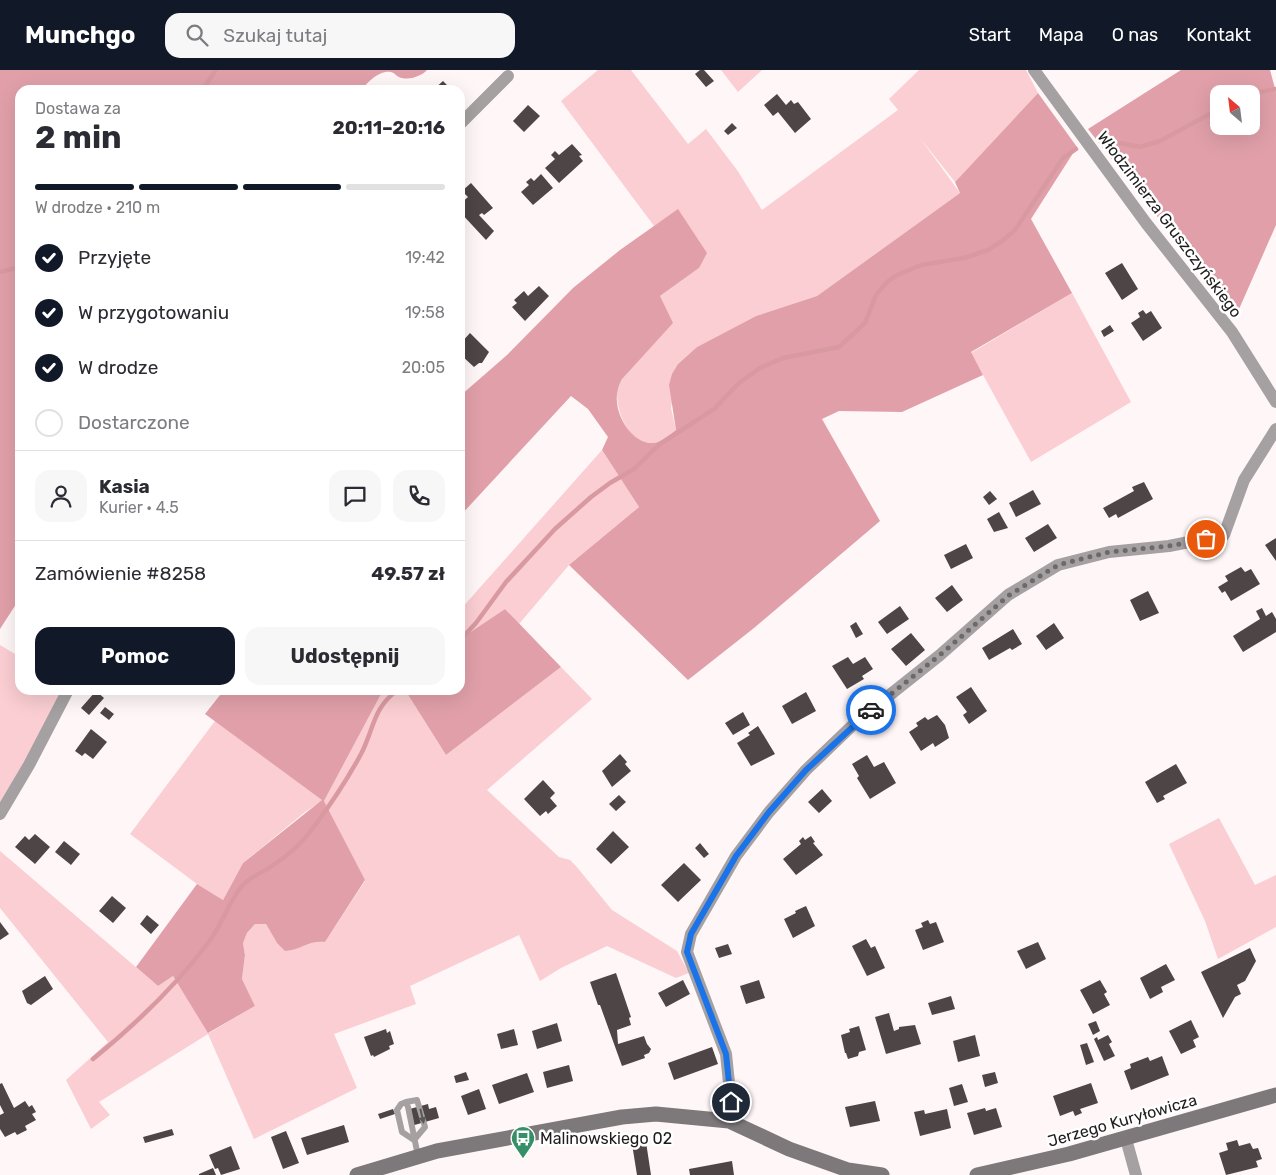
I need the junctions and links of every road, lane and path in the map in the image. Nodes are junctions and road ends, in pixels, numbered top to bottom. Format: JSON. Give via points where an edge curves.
{"nodes":[{"id":1,"x":1034,"y":70,"type":"edge"},
{"id":2,"x":508,"y":76,"type":"dead end"},
{"id":3,"x":465,"y":119,"type":"edge"},
{"id":4,"x":1276,"y":402,"type":"edge"},
{"id":5,"x":1276,"y":429,"type":"edge"},
{"id":6,"x":65,"y":695,"type":"edge"},
{"id":7,"x":0,"y":814,"type":"edge"},
{"id":8,"x":1276,"y":1095,"type":"edge"},
{"id":9,"x":406,"y":1102,"type":"junction"},
{"id":10,"x":729,"y":1121,"type":"junction"},
{"id":11,"x":1126,"y":1139,"type":"junction"},
{"id":12,"x":414,"y":1140,"type":"junction"},
{"id":13,"x":418,"y":1156,"type":"junction"},
{"id":14,"x":357,"y":1175,"type":"edge"},
{"id":15,"x":882,"y":1175,"type":"edge"},
{"id":16,"x":977,"y":1175,"type":"edge"},
{"id":17,"x":1136,"y":1175,"type":"edge"}],
"edges":[{"from":1,"to":4,"type":"street","name":"Włodzimierza Gruszczyńskiego","via":[[1146,223],[1232,332]]},
{"from":2,"to":3,"type":"street"},
{"from":5,"to":10,"type":"street","via":[[1244,480],[1224,535],[1169,546],[1109,552],[1058,565],[1033,580],[1008,596],[857,721],[806,770],[769,812],[736,856],[691,934],[687,952],[726,1054],[731,1102]]},
{"from":6,"to":7,"type":"street"},
{"from":8,"to":11,"type":"street","name":"Jerzego Kuryłowicza"},
{"from":9,"to":12,"type":"lane"},
{"from":9,"to":12,"type":"lane","via":[[397,1110],[402,1132]]},
{"from":9,"to":12,"type":"lane","one_way":true,"via":[[418,1100],[425,1127]]},
{"from":10,"to":13,"type":"street","via":[[656,1114],[622,1117]]},
{"from":10,"to":15,"type":"street","via":[[789,1150],[848,1170]]},
{"from":11,"to":16,"type":"street","name":"Jerzego Kuryłowicza"},
{"from":11,"to":17,"type":"street"},
{"from":12,"to":13,"type":"lane"},
{"from":13,"to":14,"type":"street"}]}
